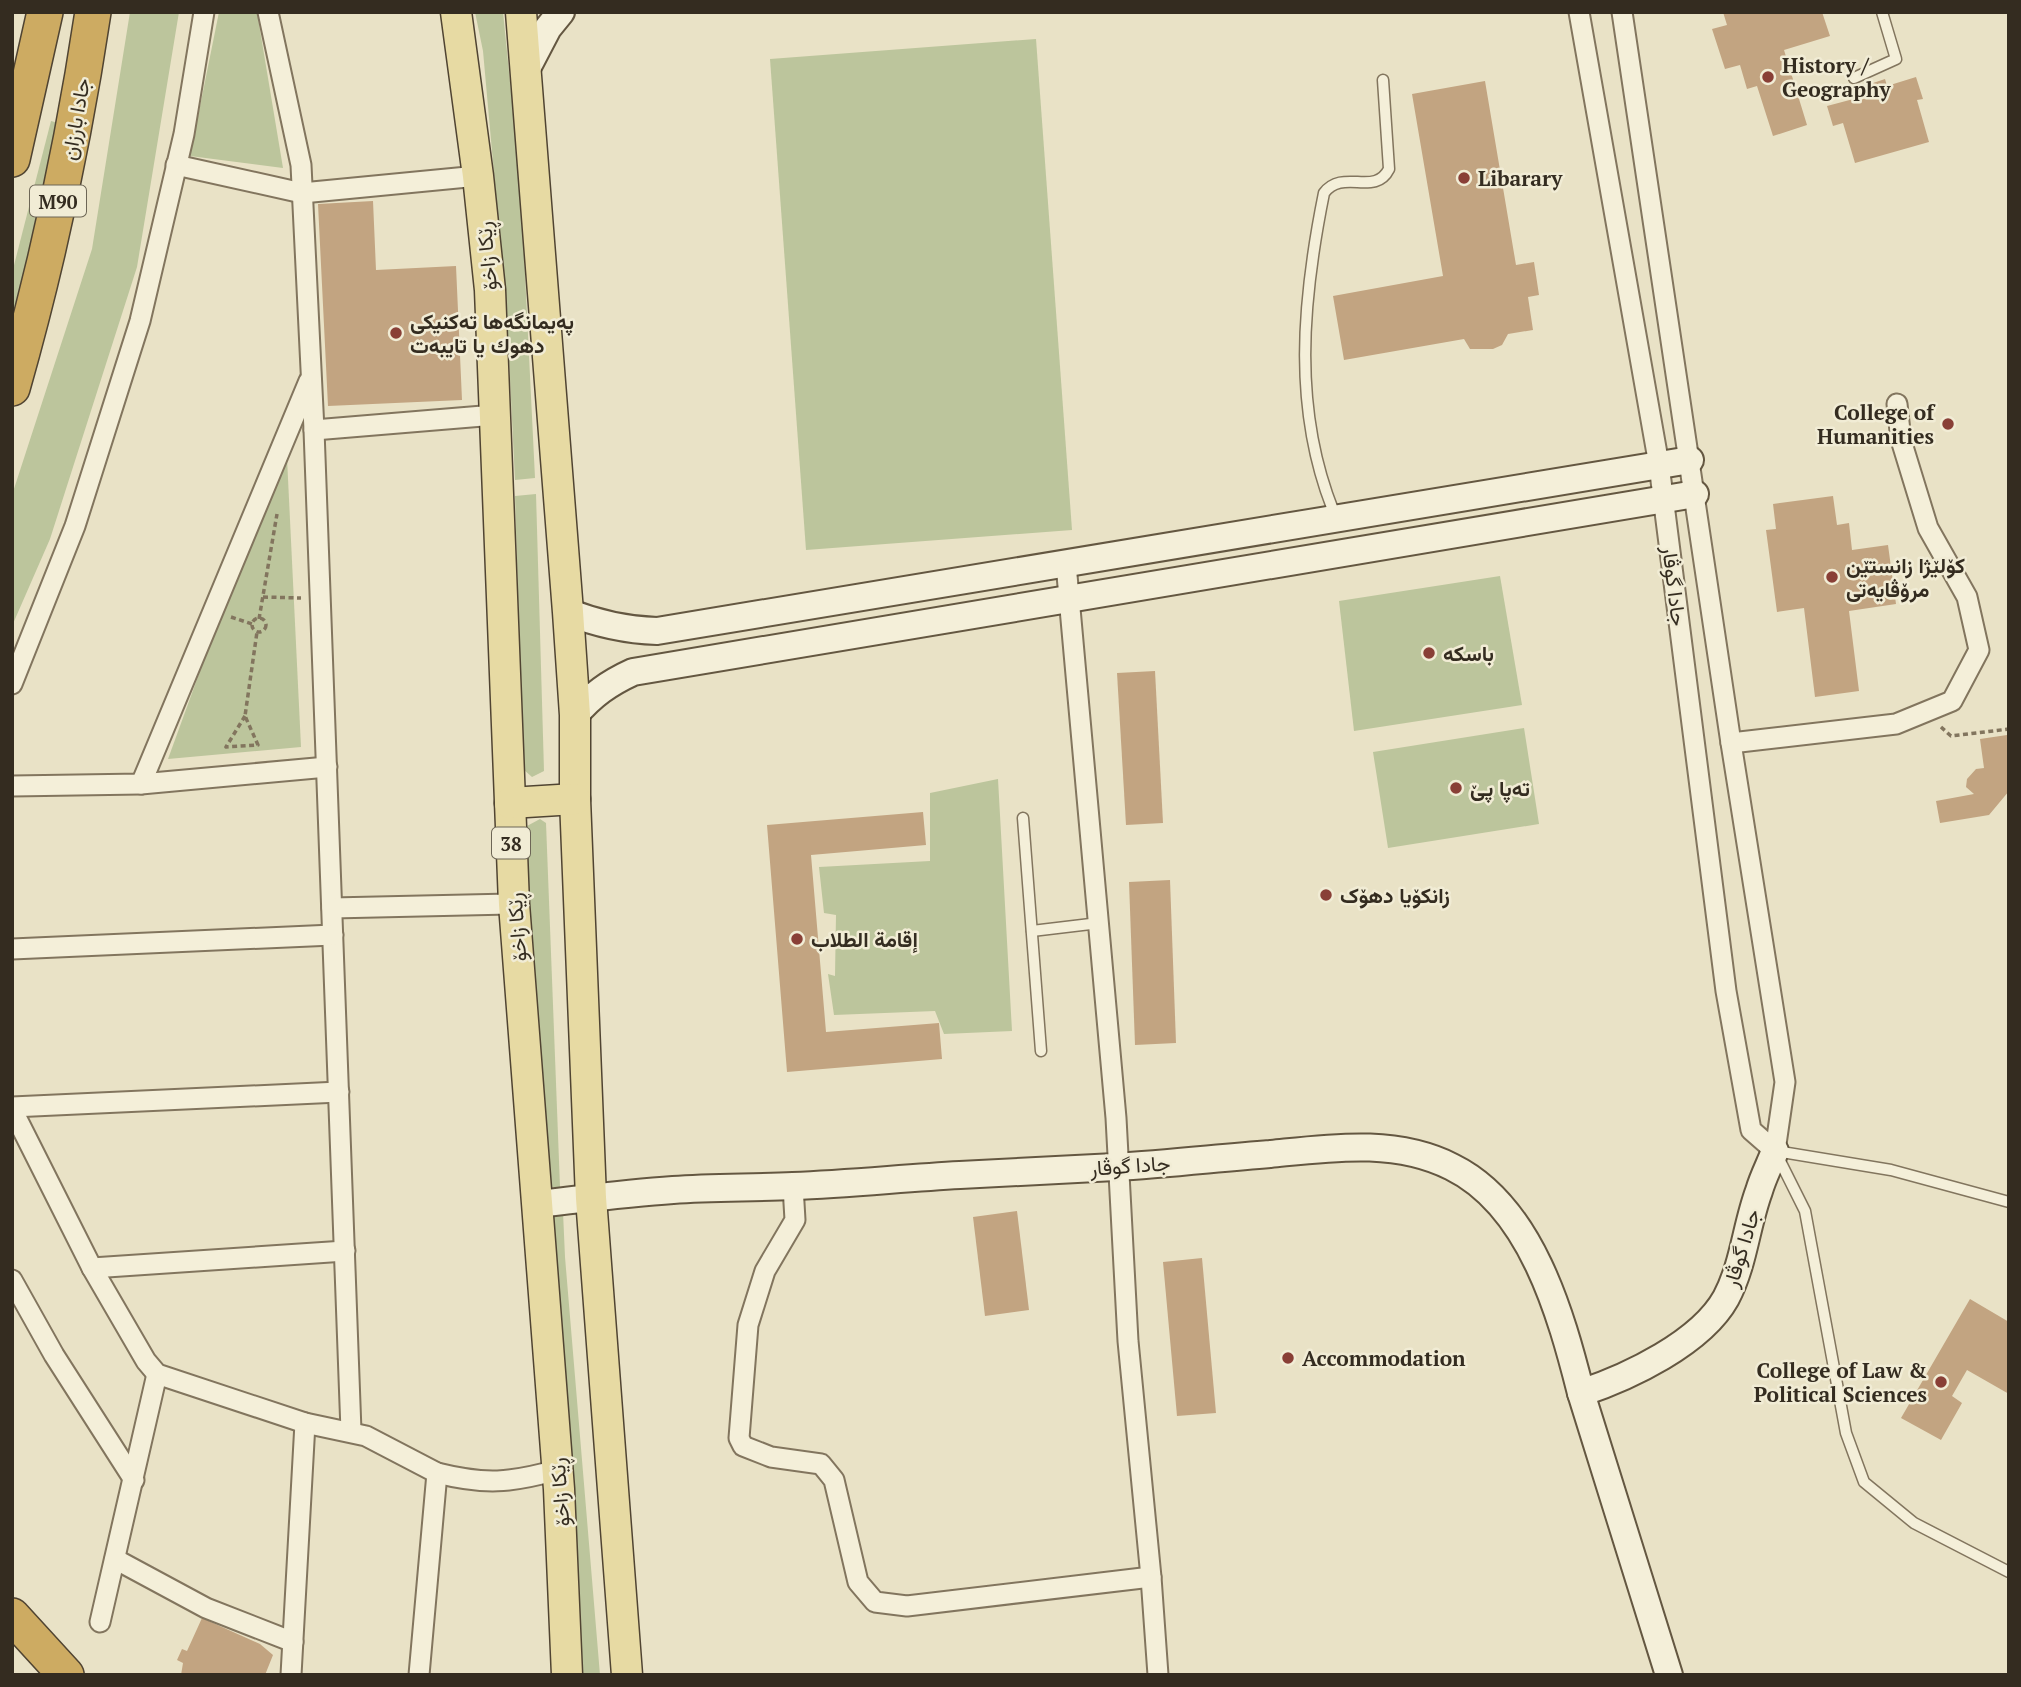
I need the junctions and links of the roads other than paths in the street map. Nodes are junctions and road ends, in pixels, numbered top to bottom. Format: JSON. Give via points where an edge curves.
{"nodes":[{"id":1,"x":93,"y":12,"type":"edge"},
{"id":2,"x":204,"y":12,"type":"edge"},
{"id":3,"x":268,"y":12,"type":"edge"},
{"id":4,"x":456,"y":12,"type":"edge"},
{"id":5,"x":521,"y":12,"type":"edge"},
{"id":6,"x":561,"y":12,"type":"edge"},
{"id":7,"x":1579,"y":12,"type":"edge"},
{"id":8,"x":1622,"y":12,"type":"edge"},
{"id":9,"x":1882,"y":12,"type":"edge"},
{"id":10,"x":42,"y":29,"type":"edge"},
{"id":11,"x":525,"y":72,"type":"junction"},
{"id":12,"x":1854,"y":78,"type":"dead end"},
{"id":13,"x":1383,"y":80,"type":"dead end"},
{"id":14,"x":12,"y":99,"type":"edge"},
{"id":15,"x":12,"y":159,"type":"edge"},
{"id":16,"x":176,"y":165,"type":"junction"},
{"id":17,"x":478,"y":176,"type":"junction"},
{"id":18,"x":302,"y":193,"type":"junction"},
{"id":19,"x":311,"y":374,"type":"junction"},
{"id":20,"x":12,"y":388,"type":"edge"},
{"id":21,"x":1897,"y":404,"type":"dead end"},
{"id":22,"x":495,"y":415,"type":"junction"},
{"id":23,"x":314,"y":430,"type":"junction"},
{"id":24,"x":1690,"y":460,"type":"junction"},
{"id":25,"x":1659,"y":465,"type":"junction"},
{"id":26,"x":1695,"y":494,"type":"junction"},
{"id":27,"x":1664,"y":499,"type":"junction"},
{"id":28,"x":1337,"y":519,"type":"junction"},
{"id":29,"x":1066,"y":564,"type":"junction"},
{"id":30,"x":1069,"y":598,"type":"junction"},
{"id":31,"x":568,"y":612,"type":"junction"},
{"id":32,"x":657,"y":631,"type":"junction"},
{"id":33,"x":665,"y":666,"type":"junction"},
{"id":34,"x":12,"y":684,"type":"edge"},
{"id":35,"x":575,"y":716,"type":"junction"},
{"id":36,"x":1731,"y":743,"type":"junction"},
{"id":37,"x":327,"y":767,"type":"junction"},
{"id":38,"x":141,"y":783,"type":"junction"},
{"id":39,"x":12,"y":786,"type":"edge"},
{"id":40,"x":575,"y":799,"type":"junction"},
{"id":41,"x":510,"y":803,"type":"junction"},
{"id":42,"x":1023,"y":818,"type":"dead end"},
{"id":43,"x":514,"y":904,"type":"junction"},
{"id":44,"x":332,"y":908,"type":"junction"},
{"id":45,"x":1099,"y":923,"type":"junction"},
{"id":46,"x":1032,"y":931,"type":"junction"},
{"id":47,"x":333,"y":935,"type":"junction"},
{"id":48,"x":12,"y":949,"type":"edge"},
{"id":49,"x":1041,"y":1051,"type":"dead end"},
{"id":50,"x":339,"y":1092,"type":"junction"},
{"id":51,"x":12,"y":1108,"type":"edge"},
{"id":52,"x":1775,"y":1151,"type":"junction"},
{"id":53,"x":1118,"y":1167,"type":"junction"},
{"id":54,"x":793,"y":1186,"type":"junction"},
{"id":55,"x":591,"y":1198,"type":"junction"},
{"id":56,"x":2009,"y":1202,"type":"edge"},
{"id":57,"x":537,"y":1204,"type":"junction"},
{"id":58,"x":345,"y":1251,"type":"junction"},
{"id":59,"x":92,"y":1268,"type":"junction"},
{"id":60,"x":12,"y":1280,"type":"edge"},
{"id":61,"x":157,"y":1374,"type":"junction"},
{"id":62,"x":1581,"y":1393,"type":"junction"},
{"id":63,"x":305,"y":1423,"type":"junction"},
{"id":64,"x":351,"y":1432,"type":"junction"},
{"id":65,"x":557,"y":1470,"type":"junction"},
{"id":66,"x":437,"y":1473,"type":"junction"},
{"id":67,"x":134,"y":1480,"type":"junction"},
{"id":68,"x":115,"y":1559,"type":"junction"},
{"id":69,"x":2009,"y":1572,"type":"edge"},
{"id":70,"x":1151,"y":1577,"type":"junction"},
{"id":71,"x":12,"y":1616,"type":"edge"},
{"id":72,"x":100,"y":1622,"type":"dead end"},
{"id":73,"x":12,"y":1636,"type":"edge"},
{"id":74,"x":293,"y":1642,"type":"junction"},
{"id":75,"x":66,"y":1675,"type":"edge"},
{"id":76,"x":291,"y":1675,"type":"edge"},
{"id":77,"x":419,"y":1675,"type":"edge"},
{"id":78,"x":568,"y":1675,"type":"edge"},
{"id":79,"x":627,"y":1675,"type":"edge"},
{"id":80,"x":1158,"y":1675,"type":"edge"},
{"id":81,"x":1669,"y":1675,"type":"edge"}],
"edges":[{"from":1,"to":20,"type":"highway","name":"جادا بارزان","number":"M90","via":[[66,166]]},
{"from":2,"to":16,"type":"street"},
{"from":3,"to":18,"type":"street","via":[[301,165]]},
{"from":4,"to":17,"type":"main road","name":"ڕێکا زاخۆ","number":"38"},
{"from":5,"to":11,"type":"main road"},
{"from":6,"to":11,"type":"street"},
{"from":7,"to":25,"type":"street","name":"جادا گوڤار"},
{"from":8,"to":24,"type":"street","name":"جادا گوڤار"},
{"from":9,"to":12,"type":"lane","via":[[1896,59]]},
{"from":10,"to":14,"type":"highway"},
{"from":10,"to":15,"type":"highway"},
{"from":11,"to":31,"type":"main road"},
{"from":13,"to":28,"type":"lane","via":[[1389,169],[1378,182],[1338,182],[1324,193],[1311,267],[1305,346],[1307,414],[1318,468]]},
{"from":16,"to":18,"type":"street"},
{"from":16,"to":34,"type":"street","via":[[140,321],[75,526]]},
{"from":17,"to":18,"type":"street"},
{"from":17,"to":22,"type":"main road","name":"ڕێکا زاخۆ","number":"38","via":[[490,290]]},
{"from":18,"to":19,"type":"street"},
{"from":19,"to":23,"type":"street"},
{"from":19,"to":38,"type":"street"},
{"from":21,"to":36,"type":"street","via":[[1901,440],[1928,528],[1967,597],[1979,650],[1952,701],[1896,724]]},
{"from":22,"to":23,"type":"street"},
{"from":22,"to":41,"type":"main road","name":"ڕێکا زاخۆ","number":"38"},
{"from":23,"to":37,"type":"street"},
{"from":24,"to":25,"type":"street"},
{"from":24,"to":26,"type":"street","name":"جادا گوڤار"},
{"from":25,"to":27,"type":"street","name":"جادا گوڤار"},
{"from":25,"to":28,"type":"street"},
{"from":26,"to":27,"type":"street"},
{"from":26,"to":36,"type":"street","name":"جادا گوڤار"},
{"from":27,"to":30,"type":"street"},
{"from":27,"to":52,"type":"street","name":"جادا گوڤار","via":[[1726,991],[1751,1130]]},
{"from":28,"to":29,"type":"street"},
{"from":29,"to":30,"type":"street"},
{"from":29,"to":32,"type":"street"},
{"from":30,"to":33,"type":"street"},
{"from":30,"to":45,"type":"street"},
{"from":31,"to":32,"type":"street","via":[[624,630]]},
{"from":31,"to":35,"type":"main road"},
{"from":32,"to":33,"type":"street"},
{"from":33,"to":35,"type":"street","via":[[611,682]]},
{"from":35,"to":40,"type":"main road"},
{"from":36,"to":52,"type":"street","name":"جادا گوڤار","via":[[1785,1082]]},
{"from":37,"to":38,"type":"street"},
{"from":37,"to":44,"type":"street"},
{"from":38,"to":39,"type":"street"},
{"from":40,"to":41,"type":"main road"},
{"from":40,"to":55,"type":"main road"},
{"from":41,"to":43,"type":"main road","name":"ڕێکا زاخۆ","number":"38"},
{"from":42,"to":46,"type":"lane"},
{"from":43,"to":44,"type":"street"},
{"from":43,"to":57,"type":"main road","name":"ڕێکا زاخۆ","number":"38"},
{"from":44,"to":47,"type":"street"},
{"from":45,"to":46,"type":"lane"},
{"from":45,"to":53,"type":"street"},
{"from":46,"to":49,"type":"lane"},
{"from":47,"to":48,"type":"street"},
{"from":47,"to":50,"type":"street"},
{"from":50,"to":51,"type":"street"},
{"from":50,"to":58,"type":"street"},
{"from":51,"to":59,"type":"street"},
{"from":52,"to":56,"type":"lane","via":[[1891,1170]]},
{"from":52,"to":62,"type":"street","name":"جادا گوڤار","via":[[1725,1299],[1703,1326],[1676,1346],[1612,1383]]},
{"from":52,"to":69,"type":"lane","via":[[1805,1211],[1846,1433],[1864,1482],[1914,1523]]},
{"from":53,"to":54,"type":"street","name":"جادا گوڤار"},
{"from":53,"to":62,"type":"street","name":"جادا گوڤار","via":[[1348,1147],[1415,1154],[1453,1167],[1500,1205],[1531,1250]]},
{"from":53,"to":70,"type":"street","via":[[1128,1341]]},
{"from":54,"to":55,"type":"street","name":"جادا گوڤار"},
{"from":54,"to":70,"type":"street","via":[[795,1220],[765,1271],[748,1325],[739,1438],[743,1446],[771,1457],[821,1464],[834,1480],[858,1582],[875,1602],[907,1606]]},
{"from":55,"to":57,"type":"street","name":"جادا گوڤار"},
{"from":55,"to":79,"type":"main road"},
{"from":57,"to":65,"type":"main road","name":"ڕێکا زاخۆ","number":"38"},
{"from":58,"to":59,"type":"street"},
{"from":58,"to":64,"type":"street"},
{"from":59,"to":61,"type":"street"},
{"from":60,"to":67,"type":"street"},
{"from":61,"to":63,"type":"street"},
{"from":61,"to":67,"type":"street"},
{"from":62,"to":81,"type":"street","name":"جادا گوڤار"},
{"from":63,"to":64,"type":"street"},
{"from":63,"to":74,"type":"street"},
{"from":64,"to":66,"type":"street"},
{"from":65,"to":66,"type":"street","via":[[493,1482]]},
{"from":65,"to":78,"type":"main road","name":"ڕێکا زاخۆ","number":"38"},
{"from":66,"to":77,"type":"street"},
{"from":67,"to":68,"type":"street"},
{"from":68,"to":72,"type":"street"},
{"from":68,"to":74,"type":"street","via":[[206,1608]]},
{"from":70,"to":80,"type":"street"},
{"from":71,"to":75,"type":"highway"},
{"from":73,"to":75,"type":"highway"},
{"from":74,"to":76,"type":"street"}]}
